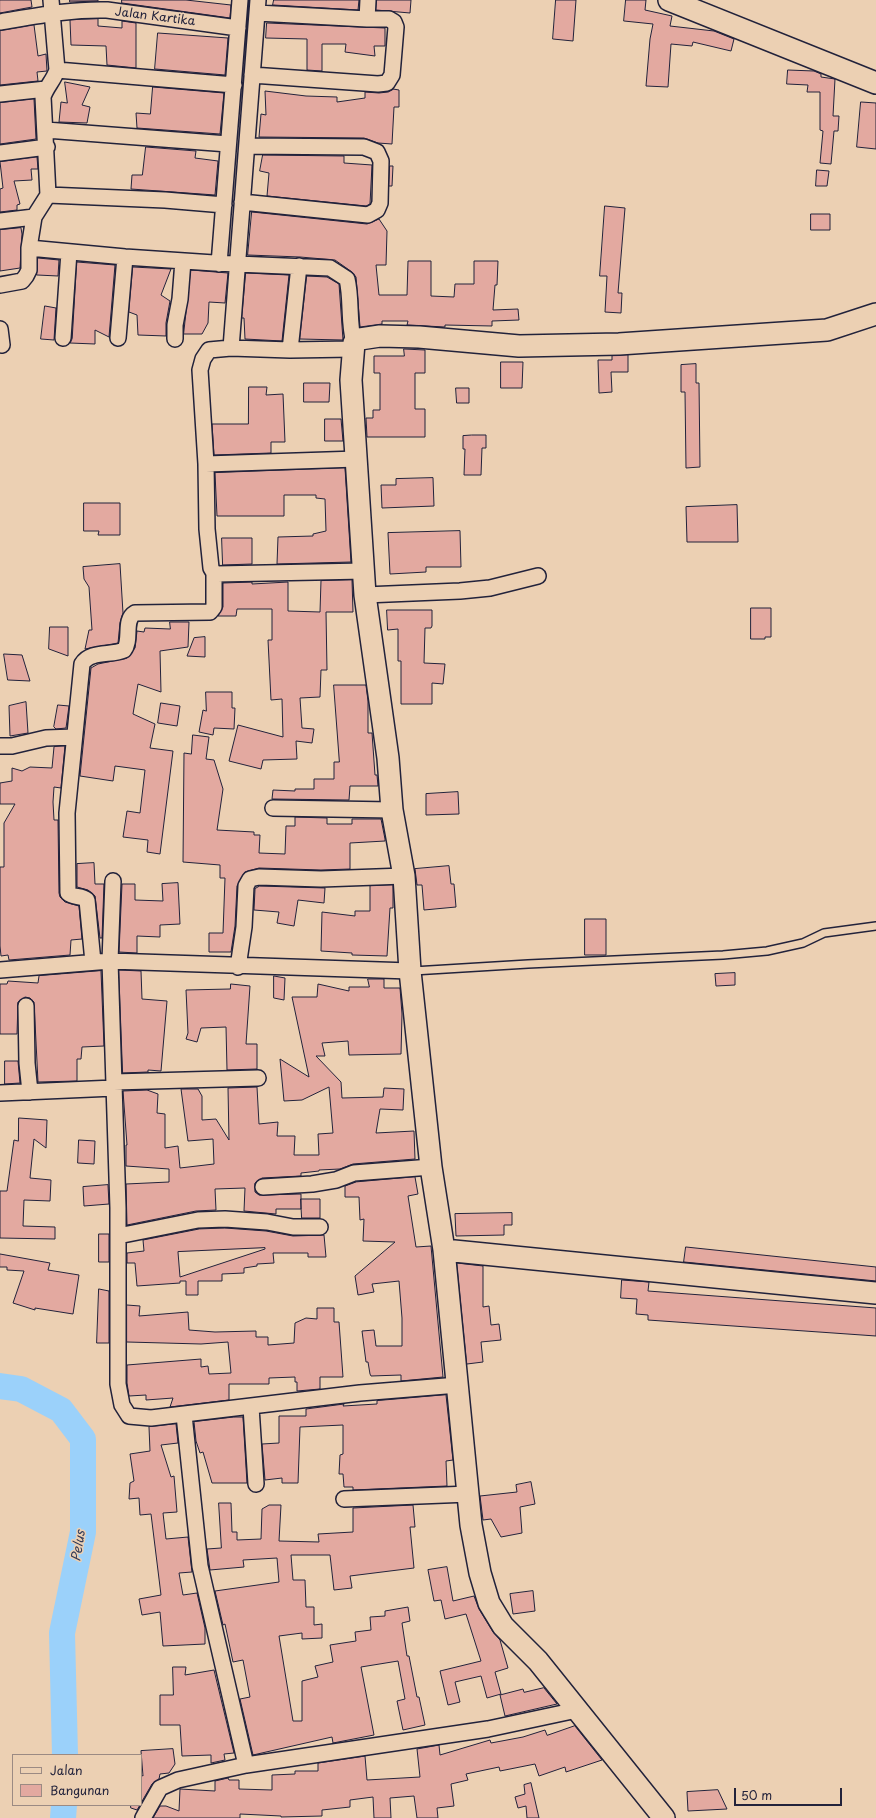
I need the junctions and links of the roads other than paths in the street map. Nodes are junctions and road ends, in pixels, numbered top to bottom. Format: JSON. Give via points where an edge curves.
{"nodes":[{"id":1,"x":240,"y":0,"type":"edge"},
{"id":2,"x":368,"y":0,"type":"edge"},
{"id":3,"x":668,"y":0,"type":"edge"},
{"id":4,"x":258,"y":6,"type":"edge"},
{"id":5,"x":52,"y":7,"type":"edge"},
{"id":6,"x":367,"y":19,"type":"junction"},
{"id":7,"x":0,"y":22,"type":"edge"},
{"id":8,"x":238,"y":28,"type":"junction"},
{"id":9,"x":57,"y":70,"type":"junction"},
{"id":10,"x":252,"y":75,"type":"junction"},
{"id":11,"x":876,"y":83,"type":"edge"},
{"id":12,"x":234,"y":85,"type":"junction"},
{"id":13,"x":46,"y":89,"type":"junction"},
{"id":14,"x":0,"y":94,"type":"edge"},
{"id":15,"x":46,"y":130,"type":"junction"},
{"id":16,"x":228,"y":144,"type":"junction"},
{"id":17,"x":246,"y":146,"type":"junction"},
{"id":18,"x":47,"y":147,"type":"junction"},
{"id":19,"x":0,"y":153,"type":"edge"},
{"id":20,"x":48,"y":195,"type":"junction"},
{"id":21,"x":242,"y":202,"type":"junction"},
{"id":22,"x":224,"y":205,"type":"junction"},
{"id":23,"x":34,"y":217,"type":"junction"},
{"id":24,"x":0,"y":221,"type":"edge"},
{"id":25,"x":28,"y":248,"type":"junction"},
{"id":26,"x":69,"y":252,"type":"junction"},
{"id":27,"x":125,"y":257,"type":"junction"},
{"id":28,"x":183,"y":261,"type":"junction"},
{"id":29,"x":219,"y":264,"type":"junction"},
{"id":30,"x":237,"y":264,"type":"junction"},
{"id":31,"x":299,"y":266,"type":"junction"},
{"id":32,"x":0,"y":285,"type":"edge"},
{"id":33,"x":876,"y":314,"type":"edge"},
{"id":34,"x":0,"y":329,"type":"edge"},
{"id":35,"x":63,"y":338,"type":"dead end"},
{"id":36,"x":118,"y":338,"type":"dead end"},
{"id":37,"x":175,"y":339,"type":"dead end"},
{"id":38,"x":2,"y":346,"type":"dead end"},
{"id":39,"x":353,"y":346,"type":"junction"},
{"id":40,"x":231,"y":348,"type":"junction"},
{"id":41,"x":290,"y":350,"type":"junction"},
{"id":42,"x":357,"y":459,"type":"junction"},
{"id":43,"x":206,"y":464,"type":"junction"},
{"id":44,"x":364,"y":571,"type":"junction"},
{"id":45,"x":214,"y":573,"type":"junction"},
{"id":46,"x":538,"y":576,"type":"dead end"},
{"id":47,"x":365,"y":595,"type":"junction"},
{"id":48,"x":74,"y":737,"type":"junction"},
{"id":49,"x":0,"y":746,"type":"edge"},
{"id":50,"x":272,"y":808,"type":"dead end"},
{"id":51,"x":392,"y":810,"type":"junction"},
{"id":52,"x":404,"y":876,"type":"junction"},
{"id":53,"x":113,"y":881,"type":"dead end"},
{"id":54,"x":876,"y":926,"type":"edge"},
{"id":55,"x":110,"y":961,"type":"junction"},
{"id":56,"x":93,"y":962,"type":"junction"},
{"id":57,"x":238,"y":966,"type":"junction"},
{"id":58,"x":0,"y":970,"type":"edge"},
{"id":59,"x":410,"y":971,"type":"junction"},
{"id":60,"x":26,"y":1006,"type":"dead end"},
{"id":61,"x":258,"y":1078,"type":"dead end"},
{"id":62,"x":114,"y":1085,"type":"junction"},
{"id":63,"x":30,"y":1092,"type":"junction"},
{"id":64,"x":0,"y":1093,"type":"edge"},
{"id":65,"x":431,"y":1167,"type":"junction"},
{"id":66,"x":263,"y":1187,"type":"dead end"},
{"id":67,"x":320,"y":1228,"type":"dead end"},
{"id":68,"x":118,"y":1236,"type":"junction"},
{"id":69,"x":444,"y":1250,"type":"junction"},
{"id":70,"x":876,"y":1293,"type":"edge"},
{"id":71,"x":458,"y":1385,"type":"junction"},
{"id":72,"x":251,"y":1407,"type":"junction"},
{"id":73,"x":184,"y":1415,"type":"junction"},
{"id":74,"x":256,"y":1484,"type":"dead end"},
{"id":75,"x":468,"y":1494,"type":"junction"},
{"id":76,"x":344,"y":1500,"type":"dead end"},
{"id":77,"x":576,"y":1710,"type":"junction"},
{"id":78,"x":246,"y":1764,"type":"junction"},
{"id":79,"x":143,"y":1818,"type":"edge"},
{"id":80,"x":664,"y":1818,"type":"edge"}],
"edges":[{"from":1,"to":8,"type":"street"},
{"from":2,"to":6,"type":"street"},
{"from":3,"to":11,"type":"street"},
{"from":4,"to":6,"type":"street"},
{"from":4,"to":10,"type":"street"},
{"from":5,"to":7,"type":"street","name":"Jalan Kartika"},
{"from":5,"to":8,"type":"street","name":"Jalan Kartika","via":[[69,10],[107,10]]},
{"from":5,"to":9,"type":"street"},
{"from":6,"to":10,"type":"street","via":[[389,19],[396,27],[392,75],[387,83]]},
{"from":8,"to":12,"type":"street"},
{"from":9,"to":12,"type":"street"},
{"from":9,"to":13,"type":"street"},
{"from":10,"to":17,"type":"street"},
{"from":12,"to":16,"type":"street"},
{"from":13,"to":14,"type":"street"},
{"from":13,"to":15,"type":"street","via":[[43,97]]},
{"from":15,"to":16,"type":"street"},
{"from":15,"to":18,"type":"street"},
{"from":16,"to":22,"type":"street"},
{"from":17,"to":21,"type":"street"},
{"from":17,"to":21,"type":"street","via":[[364,147],[377,152],[381,161],[380,202],[376,210],[368,215]]},
{"from":18,"to":19,"type":"street"},
{"from":18,"to":20,"type":"street"},
{"from":20,"to":22,"type":"street"},
{"from":20,"to":23,"type":"street"},
{"from":21,"to":30,"type":"street"},
{"from":22,"to":29,"type":"street"},
{"from":23,"to":24,"type":"street"},
{"from":23,"to":25,"type":"street"},
{"from":25,"to":26,"type":"street"},
{"from":25,"to":32,"type":"street","via":[[29,270],[26,276],[22,281]]},
{"from":26,"to":27,"type":"street"},
{"from":26,"to":35,"type":"street"},
{"from":27,"to":28,"type":"street"},
{"from":27,"to":36,"type":"street"},
{"from":28,"to":29,"type":"street"},
{"from":28,"to":37,"type":"street"},
{"from":29,"to":30,"type":"street"},
{"from":30,"to":31,"type":"street"},
{"from":30,"to":40,"type":"street"},
{"from":31,"to":39,"type":"street","via":[[330,268],[347,279],[350,290]]},
{"from":31,"to":41,"type":"street"},
{"from":33,"to":39,"type":"street","via":[[827,330],[619,344],[519,346],[380,336],[360,340]]},
{"from":34,"to":38,"type":"street"},
{"from":39,"to":41,"type":"street"},
{"from":39,"to":42,"type":"street","via":[[351,370]]},
{"from":40,"to":41,"type":"street"},
{"from":40,"to":43,"type":"street","via":[[209,350],[202,359],[200,370]]},
{"from":42,"to":43,"type":"street"},
{"from":42,"to":44,"type":"street"},
{"from":43,"to":45,"type":"street","via":[[207,529],[211,568]]},
{"from":44,"to":45,"type":"street","via":[[226,575]]},
{"from":44,"to":47,"type":"street"},
{"from":45,"to":48,"type":"street","via":[[214,607],[210,612],[135,613],[129,619],[124,650],[84,660],[81,667]]},
{"from":46,"to":47,"type":"street","via":[[490,588]]},
{"from":47,"to":51,"type":"street","via":[[388,758]]},
{"from":48,"to":49,"type":"street","via":[[46,738],[12,746]]},
{"from":48,"to":56,"type":"street","via":[[67,813],[68,892],[87,900]]},
{"from":50,"to":51,"type":"street"},
{"from":51,"to":52,"type":"street"},
{"from":52,"to":57,"type":"street","via":[[250,879],[246,886],[244,928]]},
{"from":52,"to":59,"type":"street"},
{"from":53,"to":55,"type":"street"},
{"from":54,"to":59,"type":"lane","via":[[824,933],[803,943],[767,951]]},
{"from":55,"to":56,"type":"street"},
{"from":55,"to":57,"type":"street"},
{"from":55,"to":62,"type":"street"},
{"from":56,"to":58,"type":"street"},
{"from":57,"to":59,"type":"street"},
{"from":59,"to":65,"type":"street"},
{"from":60,"to":63,"type":"street"},
{"from":61,"to":62,"type":"street"},
{"from":62,"to":63,"type":"street"},
{"from":62,"to":68,"type":"street"},
{"from":63,"to":64,"type":"street"},
{"from":65,"to":66,"type":"street","via":[[354,1173],[336,1180],[312,1184]]},
{"from":65,"to":69,"type":"street"},
{"from":67,"to":68,"type":"street","via":[[225,1219],[198,1220]]},
{"from":68,"to":73,"type":"street","via":[[118,1384],[122,1405],[129,1416],[151,1418]]},
{"from":69,"to":70,"type":"street"},
{"from":69,"to":71,"type":"street"},
{"from":71,"to":72,"type":"street","via":[[360,1393]]},
{"from":71,"to":75,"type":"street"},
{"from":72,"to":73,"type":"street"},
{"from":72,"to":74,"type":"street"},
{"from":73,"to":78,"type":"street","via":[[200,1566]]},
{"from":75,"to":76,"type":"street"},
{"from":75,"to":77,"type":"street","via":[[480,1573],[489,1603],[503,1626],[538,1661]]},
{"from":77,"to":78,"type":"street","via":[[488,1729]]},
{"from":77,"to":80,"type":"street"},
{"from":78,"to":79,"type":"street","via":[[168,1783],[160,1788]]}]}
